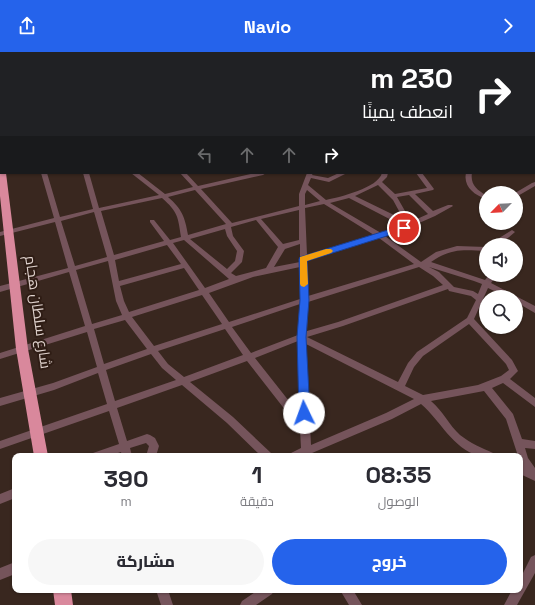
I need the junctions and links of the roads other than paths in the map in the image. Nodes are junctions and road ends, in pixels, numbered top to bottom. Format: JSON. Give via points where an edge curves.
{"nodes":[{"id":1,"x":2,"y":174,"type":"edge"},
{"id":2,"x":44,"y":174,"type":"edge"},
{"id":3,"x":86,"y":174,"type":"edge"},
{"id":4,"x":135,"y":174,"type":"edge"},
{"id":5,"x":184,"y":174,"type":"edge"},
{"id":6,"x":224,"y":174,"type":"edge"},
{"id":7,"x":258,"y":174,"type":"edge"},
{"id":8,"x":309,"y":174,"type":"edge"},
{"id":9,"x":342,"y":174,"type":"edge"},
{"id":10,"x":384,"y":174,"type":"edge"},
{"id":11,"x":420,"y":174,"type":"edge"},
{"id":12,"x":469,"y":174,"type":"edge"},
{"id":13,"x":228,"y":181,"type":"junction"},
{"id":14,"x":379,"y":182,"type":"junction"},
{"id":15,"x":534,"y":184,"type":"edge"},
{"id":16,"x":305,"y":185,"type":"junction"},
{"id":17,"x":196,"y":188,"type":"junction"},
{"id":18,"x":523,"y":191,"type":"edge"},
{"id":19,"x":412,"y":193,"type":"junction"},
{"id":20,"x":479,"y":194,"type":"edge"},
{"id":21,"x":162,"y":196,"type":"junction"},
{"id":22,"x":350,"y":196,"type":"junction"},
{"id":23,"x":394,"y":196,"type":"junction"},
{"id":24,"x":325,"y":202,"type":"junction"},
{"id":25,"x":450,"y":206,"type":"dead end"},
{"id":26,"x":303,"y":208,"type":"junction"},
{"id":27,"x":96,"y":210,"type":"junction"},
{"id":28,"x":434,"y":215,"type":"junction"},
{"id":29,"x":258,"y":218,"type":"junction"},
{"id":30,"x":397,"y":219,"type":"junction"},
{"id":31,"x":56,"y":220,"type":"junction"},
{"id":32,"x":152,"y":221,"type":"dead end"},
{"id":33,"x":230,"y":225,"type":"junction"},
{"id":34,"x":408,"y":226,"type":"junction"},
{"id":35,"x":512,"y":232,"type":"dead end"},
{"id":36,"x":4,"y":233,"type":"edge"},
{"id":37,"x":380,"y":235,"type":"junction"},
{"id":38,"x":185,"y":238,"type":"junction"},
{"id":39,"x":504,"y":238,"type":"edge"},
{"id":40,"x":303,"y":241,"type":"junction"},
{"id":41,"x":169,"y":243,"type":"junction"},
{"id":42,"x":282,"y":247,"type":"junction"},
{"id":43,"x":479,"y":249,"type":"edge"},
{"id":44,"x":111,"y":258,"type":"junction"},
{"id":45,"x":303,"y":261,"type":"junction"},
{"id":46,"x":422,"y":264,"type":"junction"},
{"id":47,"x":185,"y":265,"type":"junction"},
{"id":48,"x":72,"y":269,"type":"junction"},
{"id":49,"x":269,"y":269,"type":"junction"},
{"id":50,"x":227,"y":273,"type":"junction"},
{"id":51,"x":234,"y":279,"type":"junction"},
{"id":52,"x":486,"y":283,"type":"junction"},
{"id":53,"x":117,"y":284,"type":"junction"},
{"id":54,"x":14,"y":285,"type":"junction"},
{"id":55,"x":449,"y":286,"type":"junction"},
{"id":56,"x":0,"y":289,"type":"edge"},
{"id":57,"x":483,"y":290,"type":"edge"},
{"id":58,"x":500,"y":290,"type":"edge"},
{"id":59,"x":203,"y":292,"type":"junction"},
{"id":60,"x":479,"y":298,"type":"edge"},
{"id":61,"x":304,"y":300,"type":"junction"},
{"id":62,"x":479,"y":301,"type":"edge"},
{"id":63,"x":523,"y":303,"type":"edge"},
{"id":64,"x":535,"y":310,"type":"edge"},
{"id":65,"x":127,"y":317,"type":"junction"},
{"id":66,"x":470,"y":320,"type":"junction"},
{"id":67,"x":227,"y":326,"type":"junction"},
{"id":68,"x":90,"y":328,"type":"junction"},
{"id":69,"x":302,"y":336,"type":"junction"},
{"id":70,"x":22,"y":349,"type":"junction"},
{"id":71,"x":152,"y":350,"type":"junction"},
{"id":72,"x":0,"y":356,"type":"edge"},
{"id":73,"x":248,"y":357,"type":"junction"},
{"id":74,"x":102,"y":369,"type":"junction"},
{"id":75,"x":504,"y":379,"type":"junction"},
{"id":76,"x":184,"y":380,"type":"junction"},
{"id":77,"x":400,"y":387,"type":"junction"},
{"id":78,"x":486,"y":387,"type":"junction"},
{"id":79,"x":30,"y":393,"type":"junction"},
{"id":80,"x":422,"y":399,"type":"junction"},
{"id":81,"x":0,"y":402,"type":"edge"},
{"id":82,"x":535,"y":403,"type":"edge"},
{"id":83,"x":113,"y":405,"type":"junction"},
{"id":84,"x":305,"y":428,"type":"junction"},
{"id":85,"x":37,"y":431,"type":"junction"},
{"id":86,"x":519,"y":443,"type":"junction"},
{"id":87,"x":0,"y":445,"type":"edge"},
{"id":88,"x":124,"y":445,"type":"junction"},
{"id":89,"x":535,"y":445,"type":"edge"},
{"id":90,"x":306,"y":451,"type":"junction"},
{"id":91,"x":41,"y":453,"type":"edge"},
{"id":92,"x":104,"y":453,"type":"edge"},
{"id":93,"x":126,"y":453,"type":"edge"},
{"id":94,"x":153,"y":453,"type":"edge"},
{"id":95,"x":265,"y":453,"type":"edge"},
{"id":96,"x":301,"y":453,"type":"edge"},
{"id":97,"x":484,"y":453,"type":"edge"},
{"id":98,"x":522,"y":453,"type":"edge"},
{"id":99,"x":523,"y":457,"type":"edge"},
{"id":100,"x":523,"y":470,"type":"edge"},
{"id":101,"x":534,"y":475,"type":"edge"},
{"id":102,"x":12,"y":494,"type":"edge"},
{"id":103,"x":0,"y":499,"type":"edge"},
{"id":104,"x":535,"y":561,"type":"edge"},
{"id":105,"x":12,"y":569,"type":"edge"},
{"id":106,"x":0,"y":574,"type":"edge"},
{"id":107,"x":523,"y":586,"type":"edge"},
{"id":108,"x":62,"y":593,"type":"edge"},
{"id":109,"x":163,"y":593,"type":"edge"},
{"id":110,"x":264,"y":593,"type":"edge"},
{"id":111,"x":348,"y":593,"type":"edge"},
{"id":112,"x":518,"y":593,"type":"edge"},
{"id":113,"x":252,"y":603,"type":"edge"},
{"id":114,"x":64,"y":605,"type":"edge"},
{"id":115,"x":167,"y":605,"type":"edge"},
{"id":116,"x":356,"y":605,"type":"edge"},
{"id":117,"x":510,"y":605,"type":"edge"}],
"edges":[{"from":1,"to":36,"type":"highway","name":"شارع سلطان هجام"},
{"from":2,"to":31,"type":"street"},
{"from":3,"to":27,"type":"street"},
{"from":4,"to":21,"type":"street"},
{"from":5,"to":17,"type":"street"},
{"from":6,"to":13,"type":"street"},
{"from":7,"to":13,"type":"street"},
{"from":8,"to":9,"type":"street","via":[[329,180]]},
{"from":8,"to":16,"type":"street"},
{"from":10,"to":14,"type":"street"},
{"from":11,"to":19,"type":"street","via":[[431,189]]},
{"from":12,"to":20,"type":"street","via":[[470,185]]},
{"from":13,"to":17,"type":"street"},
{"from":14,"to":22,"type":"street"},
{"from":14,"to":23,"type":"street"},
{"from":15,"to":18,"type":"street"},
{"from":16,"to":24,"type":"street"},
{"from":16,"to":26,"type":"street","via":[[302,194]]},
{"from":17,"to":21,"type":"street"},
{"from":17,"to":33,"type":"street"},
{"from":19,"to":23,"type":"street"},
{"from":19,"to":28,"type":"street"},
{"from":21,"to":27,"type":"street"},
{"from":21,"to":38,"type":"street","via":[[181,215]]},
{"from":22,"to":24,"type":"street"},
{"from":22,"to":30,"type":"street"},
{"from":23,"to":30,"type":"street","via":[[402,211]]},
{"from":24,"to":26,"type":"street"},
{"from":24,"to":37,"type":"street"},
{"from":25,"to":28,"type":"street"},
{"from":26,"to":29,"type":"street"},
{"from":26,"to":40,"type":"street"},
{"from":27,"to":31,"type":"street"},
{"from":27,"to":44,"type":"street"},
{"from":28,"to":34,"type":"street"},
{"from":29,"to":33,"type":"street"},
{"from":29,"to":42,"type":"street"},
{"from":30,"to":34,"type":"street"},
{"from":31,"to":36,"type":"street"},
{"from":31,"to":48,"type":"street"},
{"from":32,"to":41,"type":"street"},
{"from":33,"to":38,"type":"street"},
{"from":33,"to":50,"type":"street","via":[[230,236],[241,252],[238,262]]},
{"from":34,"to":37,"type":"street"},
{"from":35,"to":39,"type":"street"},
{"from":36,"to":54,"type":"highway","name":"شارع سلطان هجام"},
{"from":37,"to":45,"type":"street"},
{"from":37,"to":46,"type":"street"},
{"from":38,"to":41,"type":"street"},
{"from":38,"to":50,"type":"street"},
{"from":40,"to":42,"type":"street"},
{"from":40,"to":45,"type":"street"},
{"from":41,"to":44,"type":"street"},
{"from":41,"to":47,"type":"street"},
{"from":42,"to":49,"type":"street"},
{"from":43,"to":46,"type":"street","via":[[457,248],[438,254]]},
{"from":44,"to":48,"type":"street"},
{"from":44,"to":53,"type":"street"},
{"from":45,"to":49,"type":"street"},
{"from":45,"to":61,"type":"street"},
{"from":46,"to":52,"type":"street","via":[[464,274]]},
{"from":46,"to":55,"type":"street"},
{"from":46,"to":61,"type":"street"},
{"from":47,"to":53,"type":"street"},
{"from":47,"to":59,"type":"street"},
{"from":48,"to":54,"type":"street"},
{"from":48,"to":68,"type":"street"},
{"from":49,"to":51,"type":"street"},
{"from":50,"to":51,"type":"street"},
{"from":51,"to":59,"type":"street"},
{"from":52,"to":57,"type":"street"},
{"from":52,"to":58,"type":"street"},
{"from":53,"to":65,"type":"street","via":[[120,301]]},
{"from":54,"to":56,"type":"street"},
{"from":54,"to":70,"type":"highway","name":"شارع سلطان هجام"},
{"from":55,"to":60,"type":"street"},
{"from":55,"to":69,"type":"street"},
{"from":59,"to":65,"type":"street"},
{"from":59,"to":67,"type":"street"},
{"from":61,"to":67,"type":"street"},
{"from":61,"to":69,"type":"street"},
{"from":62,"to":66,"type":"street"},
{"from":63,"to":64,"type":"street"},
{"from":65,"to":68,"type":"street"},
{"from":65,"to":71,"type":"street"},
{"from":66,"to":75,"type":"street","via":[[512,366],[514,371]]},
{"from":66,"to":77,"type":"street","via":[[420,354]]},
{"from":67,"to":71,"type":"street"},
{"from":67,"to":73,"type":"street"},
{"from":68,"to":70,"type":"street"},
{"from":68,"to":74,"type":"street"},
{"from":69,"to":73,"type":"street"},
{"from":69,"to":77,"type":"street"},
{"from":69,"to":84,"type":"street"},
{"from":70,"to":72,"type":"street"},
{"from":70,"to":79,"type":"highway","name":"شارع سلطان هجام"},
{"from":71,"to":74,"type":"street"},
{"from":71,"to":76,"type":"street","via":[[165,366]]},
{"from":73,"to":76,"type":"street"},
{"from":73,"to":84,"type":"street"},
{"from":74,"to":79,"type":"street"},
{"from":74,"to":83,"type":"street"},
{"from":75,"to":78,"type":"street"},
{"from":75,"to":82,"type":"street"},
{"from":76,"to":83,"type":"street"},
{"from":76,"to":95,"type":"street"},
{"from":77,"to":80,"type":"street"},
{"from":78,"to":80,"type":"street"},
{"from":78,"to":86,"type":"street","via":[[510,417]]},
{"from":79,"to":81,"type":"street"},
{"from":79,"to":85,"type":"highway","name":"شارع سلطان هجام"},
{"from":80,"to":90,"type":"street","via":[[405,409]]},
{"from":80,"to":97,"type":"street","via":[[434,409],[456,437]]},
{"from":83,"to":85,"type":"street"},
{"from":83,"to":88,"type":"street"},
{"from":84,"to":90,"type":"street"},
{"from":85,"to":87,"type":"street"},
{"from":85,"to":91,"type":"highway","name":"شارع سلطان هجام"},
{"from":86,"to":89,"type":"street"},
{"from":86,"to":98,"type":"street"},
{"from":88,"to":92,"type":"street"},
{"from":88,"to":93,"type":"street"},
{"from":88,"to":94,"type":"street","via":[[148,438],[154,446]]},
{"from":90,"to":96,"type":"street"},
{"from":99,"to":101,"type":"street"},
{"from":100,"to":101,"type":"street"},
{"from":102,"to":103,"type":"street"},
{"from":104,"to":107,"type":"street"},
{"from":105,"to":106,"type":"street"},
{"from":108,"to":114,"type":"highway"},
{"from":109,"to":115,"type":"street"},
{"from":110,"to":113,"type":"street"},
{"from":111,"to":116,"type":"street"},
{"from":112,"to":117,"type":"street"}]}
